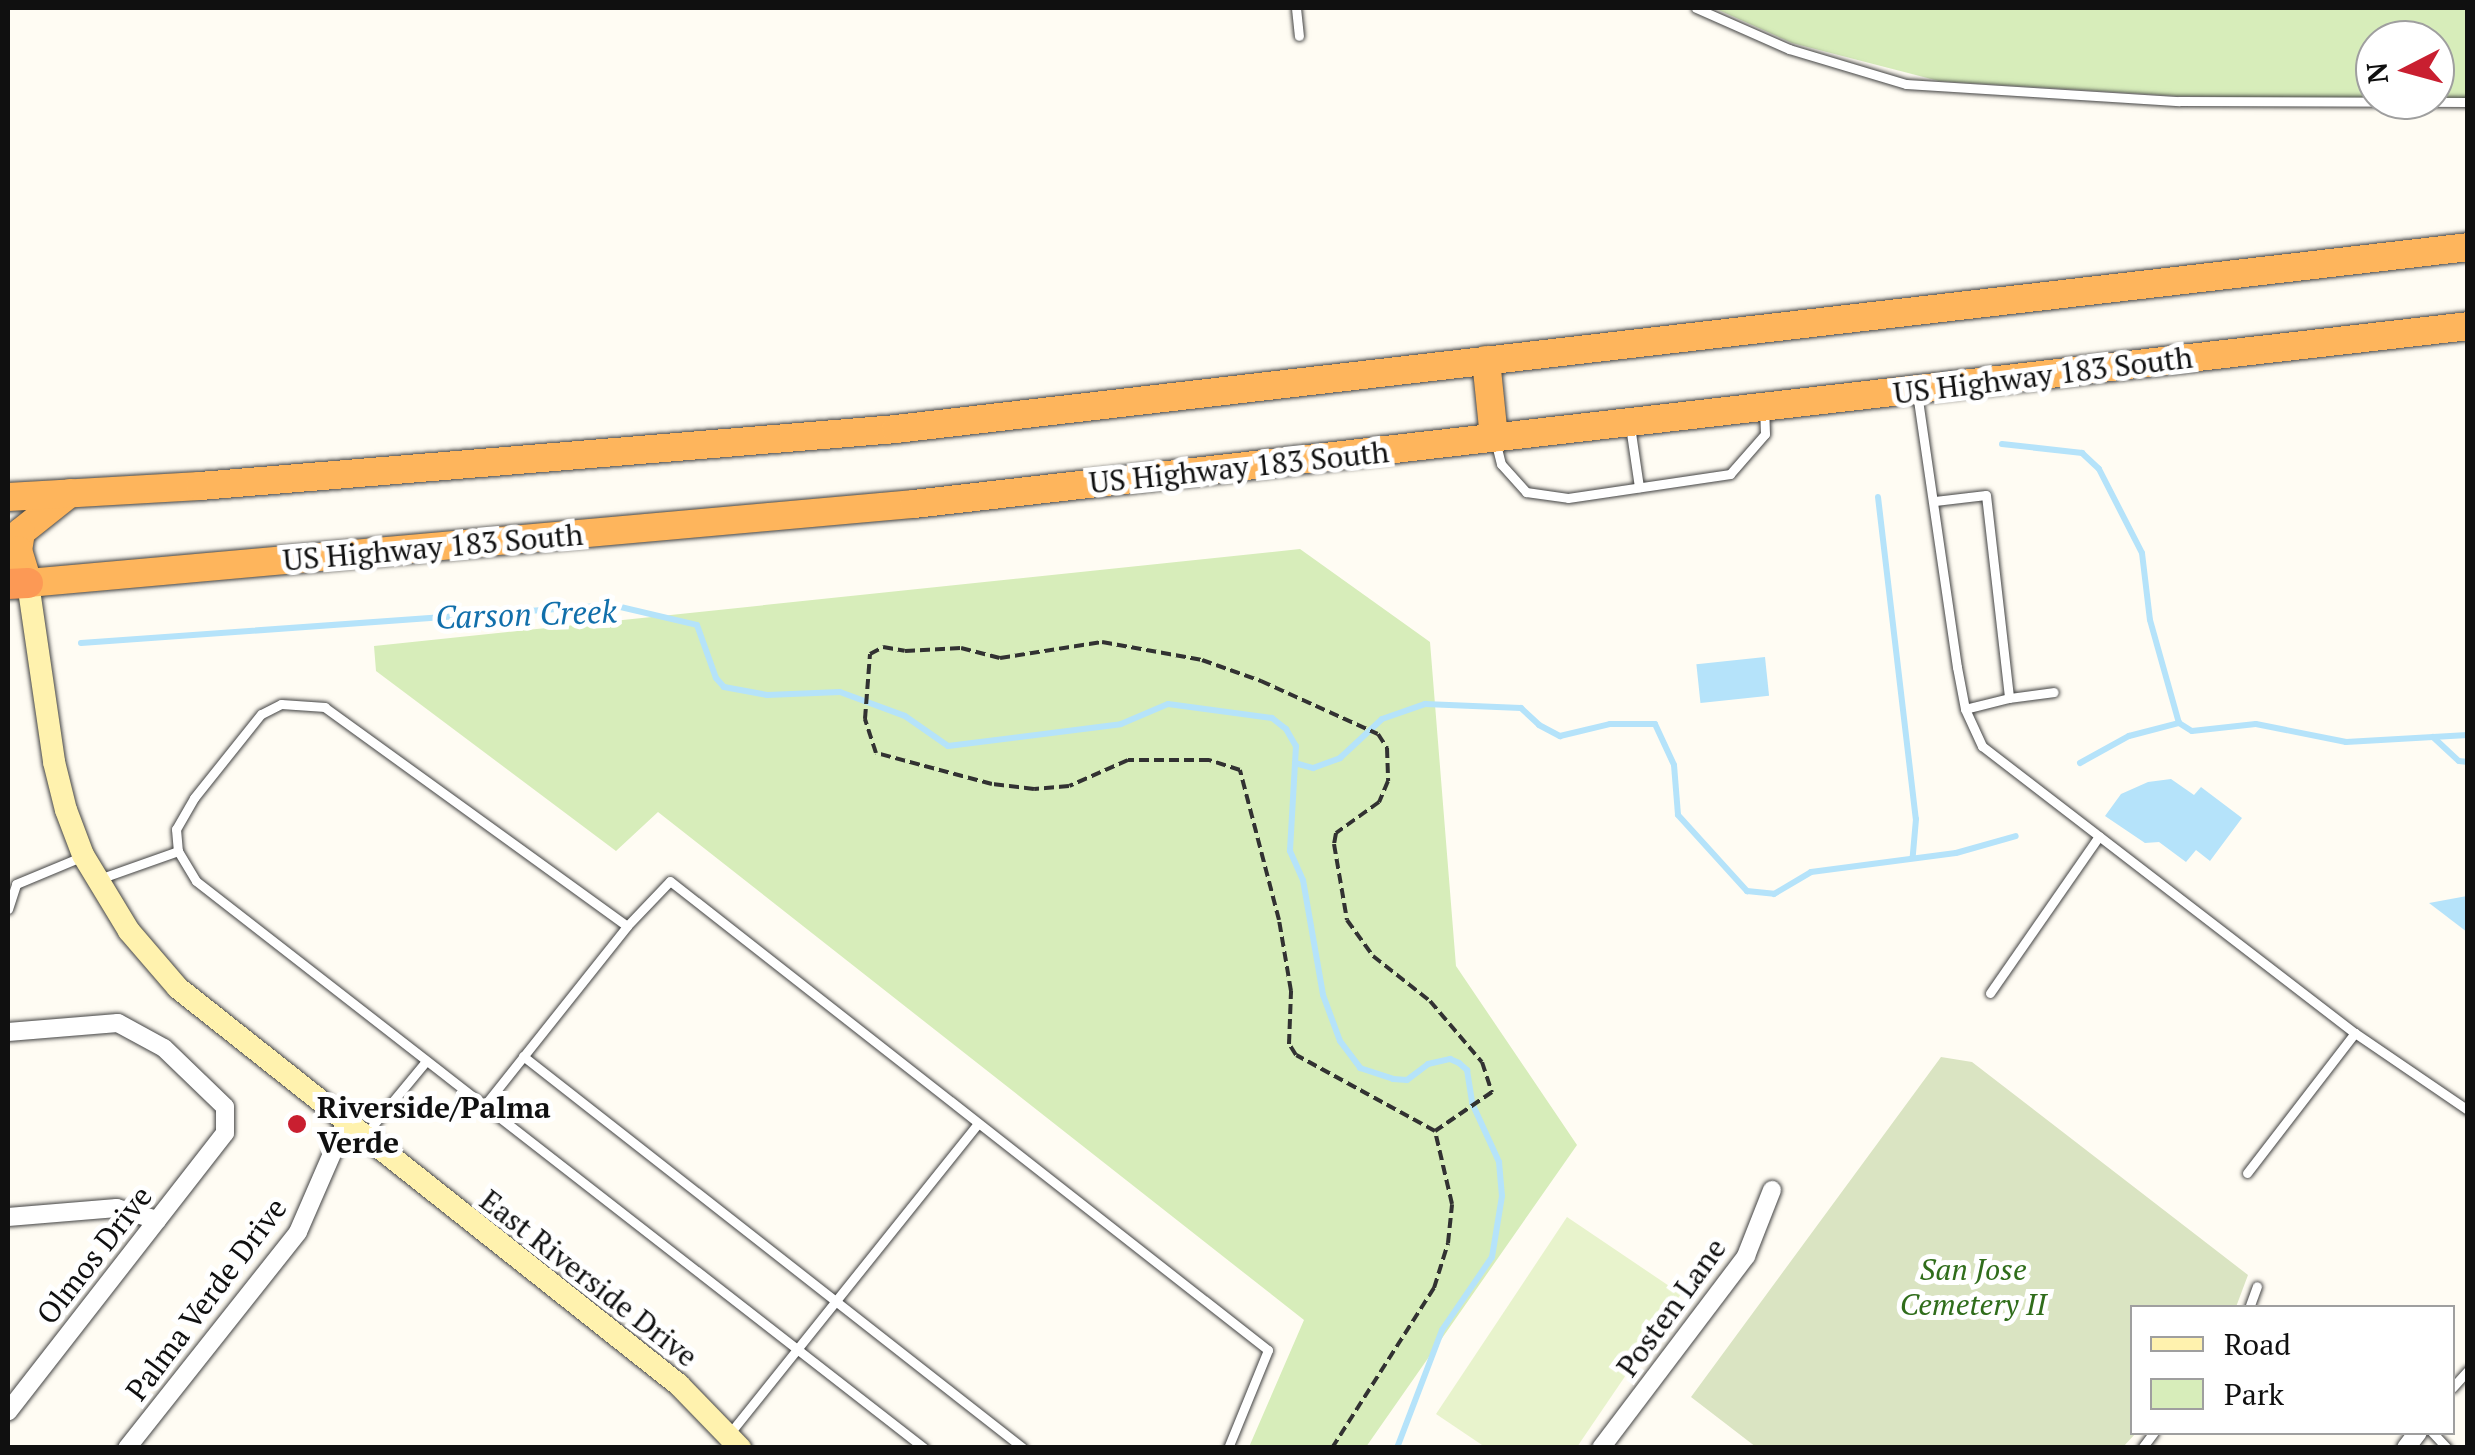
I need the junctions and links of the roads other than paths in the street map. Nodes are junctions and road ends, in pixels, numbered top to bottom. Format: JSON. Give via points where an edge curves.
{"nodes":[{"id":1,"x":1296,"y":8,"type":"edge"},
{"id":2,"x":1696,"y":8,"type":"edge"},
{"id":3,"x":1299,"y":36,"type":"dead end"},
{"id":4,"x":2468,"y":102,"type":"edge"},
{"id":5,"x":2468,"y":246,"type":"edge"},
{"id":6,"x":2468,"y":326,"type":"edge"},
{"id":7,"x":1486,"y":360,"type":"junction"},
{"id":8,"x":1916,"y":389,"type":"junction"},
{"id":9,"x":1764,"y":407,"type":"junction"},
{"id":10,"x":1630,"y":422,"type":"junction"},
{"id":11,"x":1494,"y":438,"type":"junction"},
{"id":12,"x":1638,"y":487,"type":"junction"},
{"id":13,"x":70,"y":493,"type":"junction"},
{"id":14,"x":8,"y":497,"type":"edge"},
{"id":15,"x":1935,"y":500,"type":"junction"},
{"id":16,"x":18,"y":583,"type":"edge"},
{"id":17,"x":2054,"y":692,"type":"dead end"},
{"id":18,"x":2010,"y":698,"type":"junction"},
{"id":19,"x":1965,"y":709,"type":"junction"},
{"id":20,"x":2100,"y":836,"type":"junction"},
{"id":21,"x":178,"y":851,"type":"junction"},
{"id":22,"x":83,"y":856,"type":"junction"},
{"id":23,"x":96,"y":880,"type":"junction"},
{"id":24,"x":12,"y":881,"type":"edge"},
{"id":25,"x":8,"y":910,"type":"edge"},
{"id":26,"x":627,"y":926,"type":"junction"},
{"id":27,"x":1990,"y":994,"type":"dead end"},
{"id":28,"x":8,"y":1032,"type":"edge"},
{"id":29,"x":2355,"y":1033,"type":"junction"},
{"id":30,"x":523,"y":1056,"type":"junction"},
{"id":31,"x":426,"y":1061,"type":"junction"},
{"id":32,"x":484,"y":1106,"type":"junction"},
{"id":33,"x":2468,"y":1110,"type":"edge"},
{"id":34,"x":978,"y":1122,"type":"junction"},
{"id":35,"x":354,"y":1131,"type":"junction"},
{"id":36,"x":2247,"y":1173,"type":"dead end"},
{"id":37,"x":1772,"y":1190,"type":"dead end"},
{"id":38,"x":8,"y":1217,"type":"edge"},
{"id":39,"x":157,"y":1220,"type":"junction"},
{"id":40,"x":2258,"y":1286,"type":"dead end"},
{"id":41,"x":836,"y":1301,"type":"junction"},
{"id":42,"x":2250,"y":1305,"type":"edge"},
{"id":43,"x":797,"y":1349,"type":"junction"},
{"id":44,"x":8,"y":1412,"type":"edge"},
{"id":45,"x":734,"y":1441,"type":"edge"},
{"id":46,"x":924,"y":1447,"type":"edge"},
{"id":47,"x":127,"y":1448,"type":"edge"},
{"id":48,"x":1023,"y":1448,"type":"edge"},
{"id":49,"x":1228,"y":1448,"type":"edge"},
{"id":50,"x":1601,"y":1448,"type":"edge"}],
"edges":[{"from":1,"to":3,"type":"lane"},
{"from":2,"to":4,"type":"lane","via":[[1789,48],[1906,84],[2179,101]]},
{"from":5,"to":7,"type":"highway"},
{"from":6,"to":8,"type":"highway","name":"US Highway 183 South"},
{"from":7,"to":11,"type":"highway"},
{"from":7,"to":13,"type":"highway","via":[[896,429]]},
{"from":8,"to":9,"type":"highway","name":"US Highway 183 South"},
{"from":8,"to":15,"type":"lane"},
{"from":9,"to":10,"type":"highway","name":"US Highway 183 South"},
{"from":9,"to":12,"type":"lane","via":[[1765,434],[1730,474]]},
{"from":10,"to":11,"type":"highway","name":"US Highway 183 South"},
{"from":10,"to":12,"type":"lane"},
{"from":11,"to":12,"type":"lane","via":[[1501,464],[1526,492],[1568,498]]},
{"from":11,"to":16,"type":"highway","name":"US Highway 183 South","via":[[914,504]]},
{"from":13,"to":14,"type":"highway"},
{"from":13,"to":16,"type":"highway","via":[[21,532]]},
{"from":15,"to":18,"type":"lane","via":[[1986,494]]},
{"from":15,"to":19,"type":"lane"},
{"from":16,"to":22,"type":"main road","name":"East Riverside Drive","via":[[54,762]]},
{"from":17,"to":18,"type":"lane"},
{"from":18,"to":19,"type":"lane"},
{"from":19,"to":20,"type":"lane","via":[[1982,746]]},
{"from":20,"to":27,"type":"lane"},
{"from":20,"to":29,"type":"lane"},
{"from":21,"to":23,"type":"lane"},
{"from":21,"to":26,"type":"lane","via":[[176,829],[194,798],[262,714],[282,704],[308,703],[325,707]]},
{"from":21,"to":31,"type":"lane","via":[[196,882]]},
{"from":22,"to":23,"type":"main road","name":"East Riverside Drive"},
{"from":22,"to":24,"type":"lane"},
{"from":23,"to":35,"type":"main road","name":"East Riverside Drive","via":[[178,988]]},
{"from":24,"to":25,"type":"lane"},
{"from":26,"to":30,"type":"lane"},
{"from":26,"to":34,"type":"lane","via":[[670,881]]},
{"from":28,"to":39,"type":"street","name":"Olmos Drive","via":[[118,1024],[164,1048],[225,1107],[225,1133]]},
{"from":29,"to":33,"type":"lane"},
{"from":29,"to":36,"type":"lane"},
{"from":30,"to":32,"type":"lane"},
{"from":30,"to":41,"type":"lane"},
{"from":31,"to":32,"type":"lane"},
{"from":31,"to":35,"type":"lane"},
{"from":32,"to":43,"type":"lane"},
{"from":34,"to":41,"type":"lane"},
{"from":34,"to":49,"type":"lane","via":[[1268,1350]]},
{"from":35,"to":45,"type":"main road","name":"East Riverside Drive","via":[[679,1385]]},
{"from":35,"to":47,"type":"street","name":"Palma Verde Drive","via":[[298,1232]]},
{"from":37,"to":50,"type":"street","name":"Posten Lane","via":[[1746,1256]]},
{"from":38,"to":39,"type":"street","via":[[117,1208]]},
{"from":39,"to":44,"type":"street","name":"Olmos Drive"},
{"from":40,"to":42,"type":"lane"},
{"from":41,"to":43,"type":"lane"},
{"from":41,"to":48,"type":"lane"},
{"from":43,"to":45,"type":"lane"},
{"from":43,"to":46,"type":"lane"}]}
